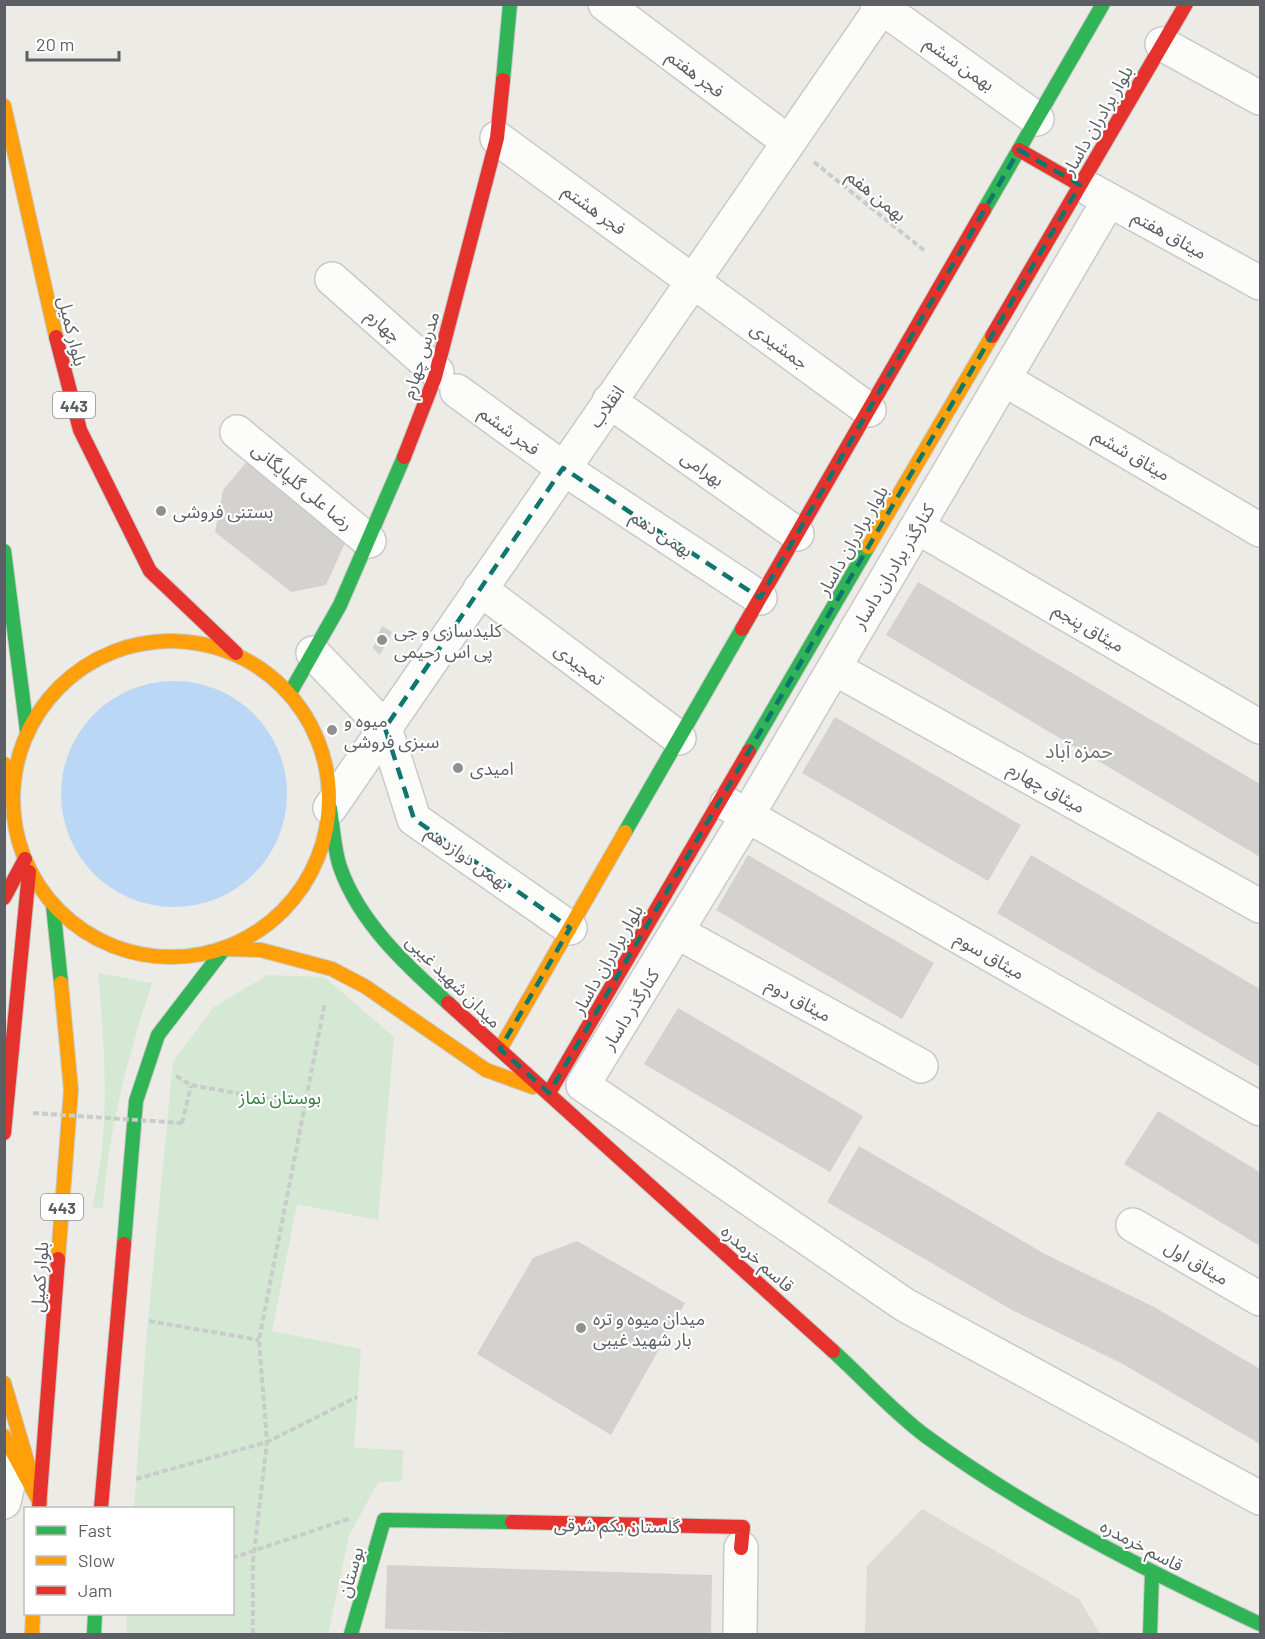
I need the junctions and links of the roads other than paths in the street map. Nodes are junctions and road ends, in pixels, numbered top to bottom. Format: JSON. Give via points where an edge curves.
{"nodes":[{"id":1,"x":510,"y":4,"type":"edge"},
{"id":2,"x":604,"y":4,"type":"edge"},
{"id":3,"x":1103,"y":4,"type":"edge"},
{"id":4,"x":1186,"y":4,"type":"edge"},
{"id":5,"x":881,"y":6,"type":"edge"},
{"id":6,"x":1162,"y":44,"type":"junction"},
{"id":7,"x":1260,"y":98,"type":"edge"},
{"id":8,"x":4,"y":106,"type":"edge"},
{"id":9,"x":1037,"y":119,"type":"junction"},
{"id":10,"x":497,"y":138,"type":"junction"},
{"id":11,"x":788,"y":141,"type":"junction"},
{"id":12,"x":1019,"y":150,"type":"junction"},
{"id":13,"x":1080,"y":185,"type":"junction"},
{"id":14,"x":1109,"y":200,"type":"junction"},
{"id":15,"x":332,"y":279,"type":"dead end"},
{"id":16,"x":692,"y":280,"type":"junction"},
{"id":17,"x":1260,"y":283,"type":"edge"},
{"id":18,"x":1004,"y":379,"type":"junction"},
{"id":19,"x":447,"y":382,"type":"junction"},
{"id":20,"x":609,"y":402,"type":"junction"},
{"id":21,"x":869,"y":410,"type":"junction"},
{"id":22,"x":237,"y":432,"type":"dead end"},
{"id":23,"x":563,"y":468,"type":"junction"},
{"id":24,"x":917,"y":527,"type":"junction"},
{"id":25,"x":1260,"y":530,"type":"edge"},
{"id":26,"x":797,"y":534,"type":"junction"},
{"id":27,"x":369,"y":540,"type":"junction"},
{"id":28,"x":4,"y":551,"type":"edge"},
{"id":29,"x":480,"y":590,"type":"junction"},
{"id":30,"x":760,"y":598,"type":"junction"},
{"id":31,"x":313,"y":653,"type":"junction"},
{"id":32,"x":240,"y":656,"type":"junction"},
{"id":33,"x":834,"y":668,"type":"junction"},
{"id":34,"x":290,"y":693,"type":"junction"},
{"id":35,"x":1260,"y":727,"type":"edge"},
{"id":36,"x":385,"y":729,"type":"junction"},
{"id":37,"x":27,"y":731,"type":"junction"},
{"id":38,"x":680,"y":738,"type":"junction"},
{"id":39,"x":4,"y":764,"type":"edge"},
{"id":40,"x":12,"y":791,"type":"junction"},
{"id":41,"x":330,"y":808,"type":"junction"},
{"id":42,"x":734,"y":808,"type":"junction"},
{"id":43,"x":27,"y":865,"type":"junction"},
{"id":44,"x":4,"y":898,"type":"edge"},
{"id":45,"x":53,"y":905,"type":"junction"},
{"id":46,"x":1260,"y":906,"type":"edge"},
{"id":47,"x":570,"y":928,"type":"junction"},
{"id":48,"x":677,"y":933,"type":"junction"},
{"id":49,"x":224,"y":949,"type":"junction"},
{"id":50,"x":500,"y":1049,"type":"junction"},
{"id":51,"x":921,"y":1066,"type":"dead end"},
{"id":52,"x":583,"y":1085,"type":"junction"},
{"id":53,"x":549,"y":1093,"type":"junction"},
{"id":54,"x":1260,"y":1109,"type":"edge"},
{"id":55,"x":4,"y":1132,"type":"edge"},
{"id":56,"x":1133,"y":1225,"type":"dead end"},
{"id":57,"x":1260,"y":1299,"type":"edge"},
{"id":58,"x":4,"y":1383,"type":"edge"},
{"id":59,"x":10,"y":1446,"type":"edge"},
{"id":60,"x":1260,"y":1498,"type":"edge"},
{"id":61,"x":4,"y":1502,"type":"edge"},
{"id":62,"x":39,"y":1506,"type":"edge"},
{"id":63,"x":101,"y":1507,"type":"edge"},
{"id":64,"x":384,"y":1520,"type":"joint"},
{"id":65,"x":741,"y":1548,"type":"joint"},
{"id":66,"x":1152,"y":1573,"type":"junction"},
{"id":67,"x":33,"y":1615,"type":"edge"},
{"id":68,"x":95,"y":1615,"type":"edge"},
{"id":69,"x":1260,"y":1624,"type":"edge"},
{"id":70,"x":32,"y":1635,"type":"edge"},
{"id":71,"x":94,"y":1635,"type":"edge"},
{"id":72,"x":351,"y":1635,"type":"edge"},
{"id":73,"x":740,"y":1635,"type":"edge"},
{"id":74,"x":1150,"y":1635,"type":"edge"}],
"edges":[{"from":1,"to":10,"type":"street","name":"مدرس چهارم"},
{"from":2,"to":11,"type":"street","name":"فجر هفتم"},
{"from":3,"to":9,"type":"street"},
{"from":4,"to":6,"type":"street","name":"بلوار برادران داسار"},
{"from":5,"to":9,"type":"street","name":"بهمن ششم"},
{"from":5,"to":11,"type":"street","name":"انقلاب"},
{"from":6,"to":7,"type":"street"},
{"from":6,"to":13,"type":"street","name":"بلوار برادران داسار"},
{"from":8,"to":32,"type":"street","name":"بلوار کمیل","number":"443","via":[[39,270],[80,430],[150,571]]},
{"from":9,"to":12,"type":"street"},
{"from":10,"to":16,"type":"street","name":"فجر هشتم"},
{"from":10,"to":19,"type":"street","name":"مدرس چهارم"},
{"from":11,"to":16,"type":"street","name":"انقلاب"},
{"from":12,"to":13,"type":"street"},
{"from":12,"to":21,"type":"street"},
{"from":13,"to":14,"type":"street","name":"میثاق هفتم"},
{"from":13,"to":42,"type":"street","name":"بلوار برادران داسار"},
{"from":14,"to":17,"type":"street","name":"میثاق هفتم"},
{"from":14,"to":18,"type":"street","name":"کنارگذر برادران داسار"},
{"from":15,"to":19,"type":"street","name":"چهارم"},
{"from":16,"to":20,"type":"street","name":"انقلاب"},
{"from":16,"to":21,"type":"street","name":"جمشیدی"},
{"from":18,"to":24,"type":"street","name":"کنارگذر برادران داسار"},
{"from":18,"to":25,"type":"street","name":"میثاق ششم"},
{"from":19,"to":23,"type":"street","name":"فجر ششم"},
{"from":19,"to":27,"type":"street","name":"مدرس چهارم","via":[[394,482]]},
{"from":20,"to":23,"type":"street","name":"انقلاب"},
{"from":20,"to":26,"type":"street","name":"بهرامی"},
{"from":21,"to":26,"type":"street"},
{"from":22,"to":27,"type":"street","name":"رضا علی گلپایگانی"},
{"from":23,"to":29,"type":"street","name":"انقلاب"},
{"from":23,"to":30,"type":"street","name":"بهمن دهم"},
{"from":24,"to":33,"type":"street","name":"کنارگذر برادران داسار"},
{"from":24,"to":35,"type":"street","name":"میثاق پنجم"},
{"from":26,"to":30,"type":"street"},
{"from":27,"to":31,"type":"street","name":"مدرس چهارم"},
{"from":28,"to":37,"type":"street"},
{"from":29,"to":36,"type":"street","name":"انقلاب"},
{"from":29,"to":38,"type":"street","name":"تمجیدی"},
{"from":30,"to":38,"type":"street"},
{"from":31,"to":34,"type":"street","name":"مدرس چهارم"},
{"from":31,"to":36,"type":"street"},
{"from":32,"to":34,"type":"street","name":"میدان شهید غیبی","via":[[267,672]]},
{"from":32,"to":37,"type":"street","name":"میدان شهید غیبی","via":[[192,642],[142,643],[87,666],[56,690]]},
{"from":33,"to":42,"type":"street","name":"کنارگذر برادران داسار"},
{"from":33,"to":46,"type":"street","name":"میثاق چهارم"},
{"from":34,"to":41,"type":"street","name":"میدان شهید غیبی","via":[[313,727],[327,766]]},
{"from":36,"to":41,"type":"street","name":"انقلاب"},
{"from":36,"to":47,"type":"street","name":"بهمن دوازدهم","via":[[414,819]]},
{"from":37,"to":40,"type":"street","name":"میدان شهید غیبی"},
{"from":38,"to":47,"type":"street"},
{"from":39,"to":40,"type":"street"},
{"from":40,"to":43,"type":"street","name":"میدان شهید غیبی","via":[[15,832]]},
{"from":41,"to":49,"type":"street","name":"میدان شهید غیبی","via":[[321,853],[299,894],[266,927]]},
{"from":41,"to":50,"type":"street","name":"میدان شهید غیبی","via":[[340,866],[360,910],[416,974]]},
{"from":42,"to":48,"type":"street","name":"کنارگذر برادران داسار"},
{"from":42,"to":53,"type":"street","name":"بلوار برادران داسار"},
{"from":42,"to":54,"type":"street","name":"میثاق سوم"},
{"from":43,"to":44,"type":"street"},
{"from":43,"to":45,"type":"street","name":"میدان شهید غیبی"},
{"from":43,"to":55,"type":"street"},
{"from":45,"to":49,"type":"street","name":"میدان شهید غیبی","via":[[89,935],[132,953],[178,957]]},
{"from":45,"to":62,"type":"street","name":"بلوار کمیل","number":"443","via":[[71,1090]]},
{"from":47,"to":50,"type":"street"},
{"from":48,"to":51,"type":"street","name":"میثاق دوم"},
{"from":48,"to":52,"type":"street","name":"کنارگذر داسار"},
{"from":49,"to":53,"type":"street","name":"قاسم خرمدره","via":[[261,950],[332,969],[366,987],[486,1070]]},
{"from":49,"to":63,"type":"street","via":[[158,1035],[136,1101]]},
{"from":50,"to":53,"type":"street","name":"میدان شهید غیبی"},
{"from":52,"to":53,"type":"street"},
{"from":52,"to":60,"type":"street","via":[[905,1305]]},
{"from":53,"to":66,"type":"street","name":"قاسم خرمدره","via":[[926,1436],[1044,1512]]},
{"from":56,"to":57,"type":"street","name":"میثاق اول"},
{"from":58,"to":62,"type":"street"},
{"from":59,"to":61,"type":"street"},
{"from":59,"to":62,"type":"street"},
{"from":64,"to":65,"type":"street","name":"گلستان یکم شرقی","via":[[743,1527]]},
{"from":64,"to":72,"type":"street","name":"بوستان"},
{"from":65,"to":73,"type":"street","name":"گلستان یکم شرقی"},
{"from":66,"to":69,"type":"street","name":"قاسم خرمدره"},
{"from":66,"to":74,"type":"street"},
{"from":67,"to":70,"type":"street"},
{"from":68,"to":71,"type":"street"}]}
